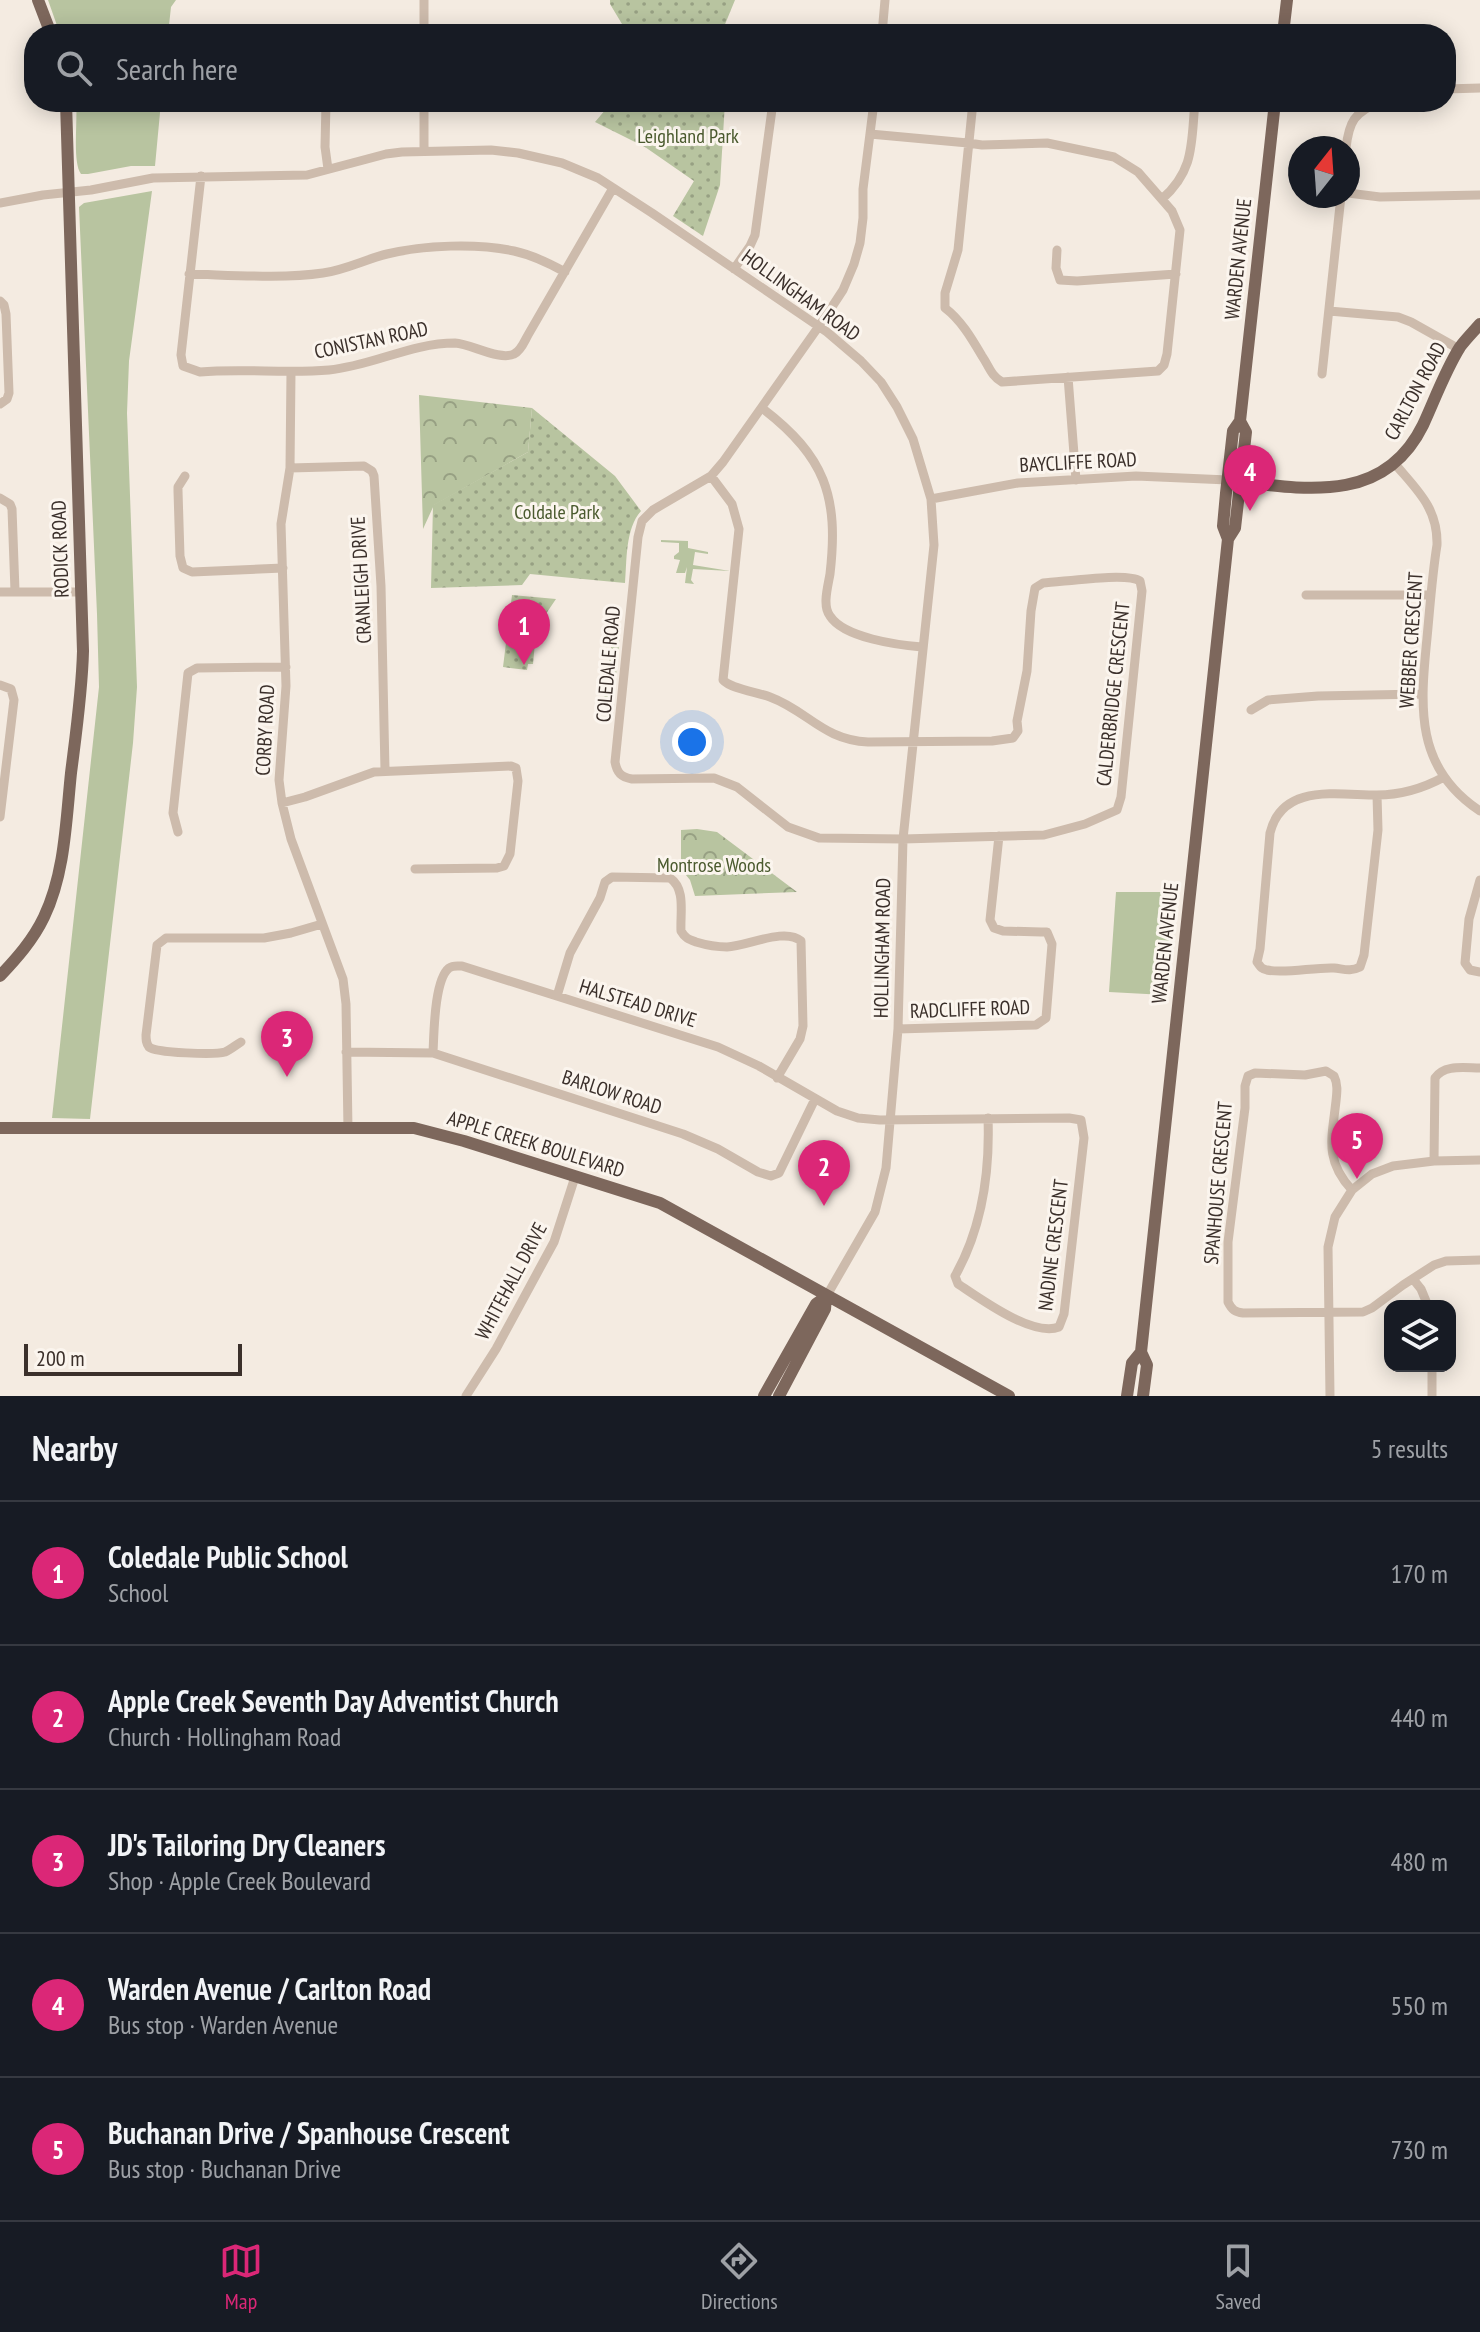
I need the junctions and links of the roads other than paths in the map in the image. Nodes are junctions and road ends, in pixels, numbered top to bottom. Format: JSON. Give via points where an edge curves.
{"nodes":[{"id":1,"x":38,"y":0,"type":"edge"},
{"id":2,"x":424,"y":0,"type":"edge"},
{"id":3,"x":885,"y":0,"type":"edge"},
{"id":4,"x":1287,"y":0,"type":"edge"},
{"id":5,"x":47,"y":24,"type":"edge"},
{"id":6,"x":424,"y":24,"type":"edge"},
{"id":7,"x":883,"y":24,"type":"edge"},
{"id":8,"x":1284,"y":24,"type":"edge"},
{"id":9,"x":1480,"y":88,"type":"edge"},
{"id":10,"x":1456,"y":89,"type":"edge"},
{"id":11,"x":66,"y":112,"type":"edge"},
{"id":12,"x":326,"y":112,"type":"edge"},
{"id":13,"x":424,"y":112,"type":"edge"},
{"id":14,"x":772,"y":112,"type":"edge"},
{"id":15,"x":873,"y":112,"type":"edge"},
{"id":16,"x":972,"y":112,"type":"edge"},
{"id":17,"x":1194,"y":112,"type":"edge"},
{"id":18,"x":1274,"y":112,"type":"edge"},
{"id":19,"x":1361,"y":112,"type":"edge"},
{"id":20,"x":870,"y":134,"type":"junction"},
{"id":21,"x":1348,"y":136,"type":"edge"},
{"id":22,"x":968,"y":143,"type":"junction"},
{"id":23,"x":424,"y":151,"type":"junction"},
{"id":24,"x":328,"y":169,"type":"junction"},
{"id":25,"x":201,"y":176,"type":"junction"},
{"id":26,"x":613,"y":188,"type":"junction"},
{"id":27,"x":69,"y":192,"type":"junction"},
{"id":28,"x":1360,"y":194,"type":"edge"},
{"id":29,"x":1480,"y":195,"type":"edge"},
{"id":30,"x":1162,"y":199,"type":"junction"},
{"id":31,"x":0,"y":203,"type":"edge"},
{"id":32,"x":1340,"y":208,"type":"edge"},
{"id":33,"x":1057,"y":250,"type":"dead end"},
{"id":34,"x":734,"y":269,"type":"junction"},
{"id":35,"x":565,"y":272,"type":"junction"},
{"id":36,"x":189,"y":274,"type":"junction"},
{"id":37,"x":1176,"y":274,"type":"junction"},
{"id":38,"x":0,"y":301,"type":"edge"},
{"id":39,"x":1329,"y":311,"type":"junction"},
{"id":40,"x":1480,"y":324,"type":"edge"},
{"id":41,"x":819,"y":327,"type":"junction"},
{"id":42,"x":1459,"y":349,"type":"junction"},
{"id":43,"x":291,"y":372,"type":"junction"},
{"id":44,"x":1322,"y":374,"type":"dead end"},
{"id":45,"x":1068,"y":377,"type":"junction"},
{"id":46,"x":0,"y":404,"type":"edge"},
{"id":47,"x":762,"y":408,"type":"junction"},
{"id":48,"x":1395,"y":464,"type":"junction"},
{"id":49,"x":290,"y":468,"type":"junction"},
{"id":50,"x":185,"y":476,"type":"dead end"},
{"id":51,"x":711,"y":476,"type":"junction"},
{"id":52,"x":1076,"y":480,"type":"junction"},
{"id":53,"x":1234,"y":481,"type":"junction"},
{"id":54,"x":0,"y":498,"type":"edge"},
{"id":55,"x":931,"y":499,"type":"junction"},
{"id":56,"x":283,"y":568,"type":"junction"},
{"id":57,"x":15,"y":591,"type":"junction"},
{"id":58,"x":0,"y":592,"type":"edge"},
{"id":59,"x":81,"y":592,"type":"junction"},
{"id":60,"x":1306,"y":595,"type":"dead end"},
{"id":61,"x":1431,"y":595,"type":"junction"},
{"id":62,"x":922,"y":647,"type":"junction"},
{"id":63,"x":286,"y":667,"type":"junction"},
{"id":64,"x":0,"y":685,"type":"edge"},
{"id":65,"x":1422,"y":694,"type":"junction"},
{"id":66,"x":1251,"y":710,"type":"dead end"},
{"id":67,"x":912,"y":741,"type":"junction"},
{"id":68,"x":385,"y":770,"type":"junction"},
{"id":69,"x":1444,"y":777,"type":"junction"},
{"id":70,"x":1377,"y":795,"type":"junction"},
{"id":71,"x":282,"y":803,"type":"junction"},
{"id":72,"x":1480,"y":811,"type":"edge"},
{"id":73,"x":0,"y":817,"type":"edge"},
{"id":74,"x":178,"y":832,"type":"dead end"},
{"id":75,"x":999,"y":836,"type":"junction"},
{"id":76,"x":903,"y":839,"type":"junction"},
{"id":77,"x":415,"y":869,"type":"dead end"},
{"id":78,"x":1480,"y":880,"type":"edge"},
{"id":79,"x":322,"y":924,"type":"junction"},
{"id":80,"x":1480,"y":972,"type":"edge"},
{"id":81,"x":0,"y":976,"type":"edge"},
{"id":82,"x":557,"y":996,"type":"junction"},
{"id":83,"x":898,"y":1029,"type":"junction"},
{"id":84,"x":241,"y":1042,"type":"dead end"},
{"id":85,"x":346,"y":1052,"type":"junction"},
{"id":86,"x":433,"y":1053,"type":"junction"},
{"id":87,"x":1480,"y":1068,"type":"edge"},
{"id":88,"x":777,"y":1078,"type":"junction"},
{"id":89,"x":815,"y":1099,"type":"junction"},
{"id":90,"x":988,"y":1118,"type":"junction"},
{"id":91,"x":892,"y":1119,"type":"junction"},
{"id":92,"x":0,"y":1128,"type":"edge"},
{"id":93,"x":348,"y":1129,"type":"junction"},
{"id":94,"x":1480,"y":1160,"type":"edge"},
{"id":95,"x":1434,"y":1161,"type":"junction"},
{"id":96,"x":575,"y":1177,"type":"junction"},
{"id":97,"x":1352,"y":1190,"type":"junction"},
{"id":98,"x":1480,"y":1260,"type":"edge"},
{"id":99,"x":1413,"y":1279,"type":"junction"},
{"id":100,"x":826,"y":1297,"type":"junction"},
{"id":101,"x":1426,"y":1300,"type":"edge"},
{"id":102,"x":1329,"y":1314,"type":"junction"},
{"id":103,"x":1141,"y":1352,"type":"junction"},
{"id":104,"x":1432,"y":1372,"type":"edge"},
{"id":105,"x":466,"y":1396,"type":"edge"},
{"id":106,"x":764,"y":1396,"type":"edge"},
{"id":107,"x":779,"y":1396,"type":"edge"},
{"id":108,"x":1009,"y":1396,"type":"edge"},
{"id":109,"x":1127,"y":1396,"type":"edge"},
{"id":110,"x":1143,"y":1396,"type":"edge"},
{"id":111,"x":1330,"y":1396,"type":"edge"},
{"id":112,"x":1432,"y":1396,"type":"edge"}],
"edges":[{"from":1,"to":5,"type":"main road"},
{"from":2,"to":6,"type":"street"},
{"from":3,"to":7,"type":"street"},
{"from":4,"to":8,"type":"main road"},
{"from":9,"to":10,"type":"street"},
{"from":11,"to":27,"type":"main road","name":"RODICK ROAD"},
{"from":12,"to":24,"type":"street"},
{"from":13,"to":23,"type":"street"},
{"from":14,"to":34,"type":"street","via":[[755,235]]},
{"from":15,"to":20,"type":"street","name":"COLEDALE ROAD"},
{"from":16,"to":22,"type":"street"},
{"from":17,"to":30,"type":"street","via":[[1187,166]]},
{"from":18,"to":53,"type":"main road","name":"WARDEN AVENUE","via":[[1240,421],[1233,431]]},
{"from":19,"to":21,"type":"street","via":[[1352,120]]},
{"from":20,"to":22,"type":"street"},
{"from":20,"to":41,"type":"street","name":"COLEDALE ROAD","via":[[857,253],[843,290]]},
{"from":22,"to":30,"type":"street","via":[[1047,143],[1114,157],[1138,172]]},
{"from":22,"to":45,"type":"street","via":[[958,250],[945,308],[999,381]]},
{"from":23,"to":24,"type":"street","name":"HOLLINGHAM ROAD","via":[[386,154]]},
{"from":23,"to":26,"type":"street","name":"HOLLINGHAM ROAD","via":[[491,150],[542,157],[582,170]]},
{"from":24,"to":25,"type":"street","name":"HOLLINGHAM ROAD","via":[[296,176]]},
{"from":25,"to":27,"type":"street","name":"HOLLINGHAM ROAD"},
{"from":25,"to":36,"type":"street","name":"CONISTAN ROAD"},
{"from":26,"to":34,"type":"street","name":"HOLLINGHAM ROAD"},
{"from":26,"to":35,"type":"street","name":"CONISTAN ROAD"},
{"from":27,"to":31,"type":"street","name":"HOLLINGHAM ROAD"},
{"from":27,"to":59,"type":"main road","name":"RODICK ROAD"},
{"from":28,"to":29,"type":"street"},
{"from":30,"to":37,"type":"street","via":[[1180,230]]},
{"from":32,"to":39,"type":"street"},
{"from":33,"to":37,"type":"street","via":[[1060,280]]},
{"from":34,"to":41,"type":"street","name":"HOLLINGHAM ROAD"},
{"from":35,"to":36,"type":"street","via":[[515,251],[430,247],[308,275]]},
{"from":35,"to":43,"type":"street","name":"CONISTAN ROAD","via":[[514,355],[444,344],[331,370]]},
{"from":36,"to":43,"type":"street","name":"CONISTAN ROAD","via":[[183,366],[200,372]]},
{"from":37,"to":45,"type":"street","via":[[1167,354],[1158,371]]},
{"from":38,"to":46,"type":"street","via":[[6,314],[9,393]]},
{"from":39,"to":42,"type":"street","via":[[1398,317]]},
{"from":39,"to":44,"type":"street"},
{"from":40,"to":42,"type":"main road","name":"CARLTON ROAD"},
{"from":41,"to":47,"type":"street","name":"COLEDALE ROAD"},
{"from":41,"to":55,"type":"street","name":"HOLLINGHAM ROAD","via":[[881,382],[913,439]]},
{"from":42,"to":48,"type":"main road","name":"CARLTON ROAD","via":[[1421,428]]},
{"from":43,"to":49,"type":"street","name":"CORBY ROAD"},
{"from":45,"to":52,"type":"street"},
{"from":47,"to":51,"type":"street","name":"COLEDALE ROAD"},
{"from":47,"to":62,"type":"street","via":[[800,441],[830,494],[834,544],[829,616],[863,636]]},
{"from":48,"to":53,"type":"main road","name":"CARLTON ROAD","via":[[1339,488]]},
{"from":48,"to":61,"type":"street","name":"WEBBER CRESCENT","via":[[1433,514],[1437,545]]},
{"from":49,"to":56,"type":"street","name":"CORBY ROAD","via":[[281,524]]},
{"from":49,"to":68,"type":"street","name":"CRANLEIGH DRIVE","via":[[364,466],[374,476]]},
{"from":50,"to":56,"type":"street","via":[[178,487],[183,568]]},
{"from":51,"to":67,"type":"street","via":[[732,504],[739,529],[725,684],[783,702],[843,738]]},
{"from":51,"to":76,"type":"street","name":"COLEDALE ROAD","via":[[653,510],[641,525],[617,771],[632,779],[714,778],[737,787],[788,827],[819,838]]},
{"from":52,"to":53,"type":"street","name":"BAYCLIFFE ROAD","via":[[1172,476]]},
{"from":52,"to":55,"type":"street","name":"BAYCLIFFE ROAD","via":[[1018,483]]},
{"from":53,"to":103,"type":"main road","name":"WARDEN AVENUE","via":[[1223,526],[1228,539]]},
{"from":54,"to":57,"type":"street","via":[[12,509]]},
{"from":55,"to":62,"type":"street","name":"HOLLINGHAM ROAD","via":[[934,545]]},
{"from":56,"to":63,"type":"street","name":"CORBY ROAD"},
{"from":57,"to":58,"type":"street"},
{"from":57,"to":59,"type":"street"},
{"from":59,"to":81,"type":"main road","name":"RODICK ROAD","via":[[82,686],[59,872],[35,933]]},
{"from":60,"to":61,"type":"street"},
{"from":61,"to":65,"type":"street","name":"WEBBER CRESCENT"},
{"from":62,"to":67,"type":"street","name":"HOLLINGHAM ROAD"},
{"from":63,"to":71,"type":"street","name":"CORBY ROAD"},
{"from":63,"to":74,"type":"street","via":[[197,668],[188,673],[173,813]]},
{"from":64,"to":73,"type":"street","via":[[11,689],[14,700]]},
{"from":65,"to":66,"type":"street","via":[[1268,700]]},
{"from":65,"to":69,"type":"street","name":"WEBBER CRESCENT","via":[[1430,750]]},
{"from":67,"to":75,"type":"street","name":"CALDERBRIDGE CRESCENT","via":[[1013,738],[1027,671],[1035,588],[1118,577],[1140,581],[1117,810],[1044,835]]},
{"from":67,"to":76,"type":"street","name":"HOLLINGHAM ROAD"},
{"from":68,"to":71,"type":"street"},
{"from":68,"to":77,"type":"street","via":[[511,766],[518,774],[510,854],[504,866]]},
{"from":69,"to":70,"type":"street","via":[[1420,789]]},
{"from":69,"to":72,"type":"street","name":"WEBBER CRESCENT"},
{"from":70,"to":70,"type":"street","via":[[1311,795],[1278,812],[1270,833],[1260,967],[1360,967],[1378,830]]},
{"from":71,"to":79,"type":"street","name":"CORBY ROAD"},
{"from":75,"to":76,"type":"street","name":"CALDERBRIDGE CRESCENT"},
{"from":75,"to":83,"type":"street","name":"RADCLIFFE ROAD","via":[[990,920],[1003,931],[1047,932],[1052,944],[1046,1018],[1036,1025]]},
{"from":76,"to":83,"type":"street","name":"HOLLINGHAM ROAD"},
{"from":78,"to":80,"type":"street","via":[[1465,963]]},
{"from":79,"to":84,"type":"street","via":[[264,938],[166,938],[157,945],[146,1043],[158,1051],[218,1053]]},
{"from":79,"to":85,"type":"street","name":"CORBY ROAD","via":[[343,979]]},
{"from":82,"to":86,"type":"street","name":"HALSTEAD DRIVE","via":[[454,966],[442,981]]},
{"from":82,"to":88,"type":"street","name":"HALSTEAD DRIVE","via":[[718,1047]]},
{"from":82,"to":88,"type":"street","via":[[570,953],[609,879],[670,878],[679,888],[681,931],[688,939],[719,947],[784,935],[801,941],[803,1026]]},
{"from":83,"to":91,"type":"street","name":"HOLLINGHAM ROAD"},
{"from":85,"to":86,"type":"street","name":"BARLOW ROAD"},
{"from":85,"to":93,"type":"street","name":"CORBY ROAD"},
{"from":86,"to":89,"type":"street","name":"BARLOW ROAD","via":[[683,1134],[767,1175],[779,1173]]},
{"from":87,"to":95,"type":"street","via":[[1445,1069],[1435,1078]]},
{"from":88,"to":89,"type":"street","name":"HALSTEAD DRIVE"},
{"from":89,"to":91,"type":"street","name":"HALSTEAD DRIVE","via":[[858,1118]]},
{"from":90,"to":90,"type":"street","name":"NADINE CRESCENT","via":[[982,1203],[955,1276],[958,1284],[1002,1311],[1041,1330],[1055,1330],[1064,1314],[1083,1124],[1074,1117]]},
{"from":90,"to":91,"type":"street","name":"NADINE CRESCENT"},
{"from":91,"to":100,"type":"street","name":"HOLLINGHAM ROAD","via":[[875,1212]]},
{"from":92,"to":93,"type":"main road","name":"APPLE CREEK BOULEVARD"},
{"from":93,"to":96,"type":"main road","name":"APPLE CREEK BOULEVARD","via":[[414,1128]]},
{"from":94,"to":95,"type":"street"},
{"from":95,"to":97,"type":"street","via":[[1383,1169]]},
{"from":96,"to":100,"type":"main road","name":"APPLE CREEK BOULEVARD","via":[[660,1203]]},
{"from":96,"to":105,"type":"street","name":"WHITEHALL DRIVE","via":[[554,1242]]},
{"from":97,"to":102,"type":"street","via":[[1329,1236]]},
{"from":97,"to":102,"type":"street","name":"SPANHOUSE CRESCENT","via":[[1331,1156],[1338,1090],[1334,1076],[1326,1071],[1248,1076],[1228,1242],[1228,1302],[1243,1313]]},
{"from":98,"to":99,"type":"street","via":[[1446,1261]]},
{"from":99,"to":101,"type":"street"},
{"from":99,"to":102,"type":"street","via":[[1363,1312]]},
{"from":100,"to":106,"type":"main road","via":[[816,1304]]},
{"from":100,"to":107,"type":"main road","via":[[825,1309]]},
{"from":100,"to":108,"type":"main road","name":"APPLE CREEK BOULEVARD"},
{"from":102,"to":111,"type":"street"},
{"from":103,"to":109,"type":"main road","name":"WARDEN AVENUE","via":[[1132,1363]]},
{"from":103,"to":110,"type":"main road","name":"WARDEN AVENUE","via":[[1147,1365]]},
{"from":104,"to":112,"type":"street"}]}
